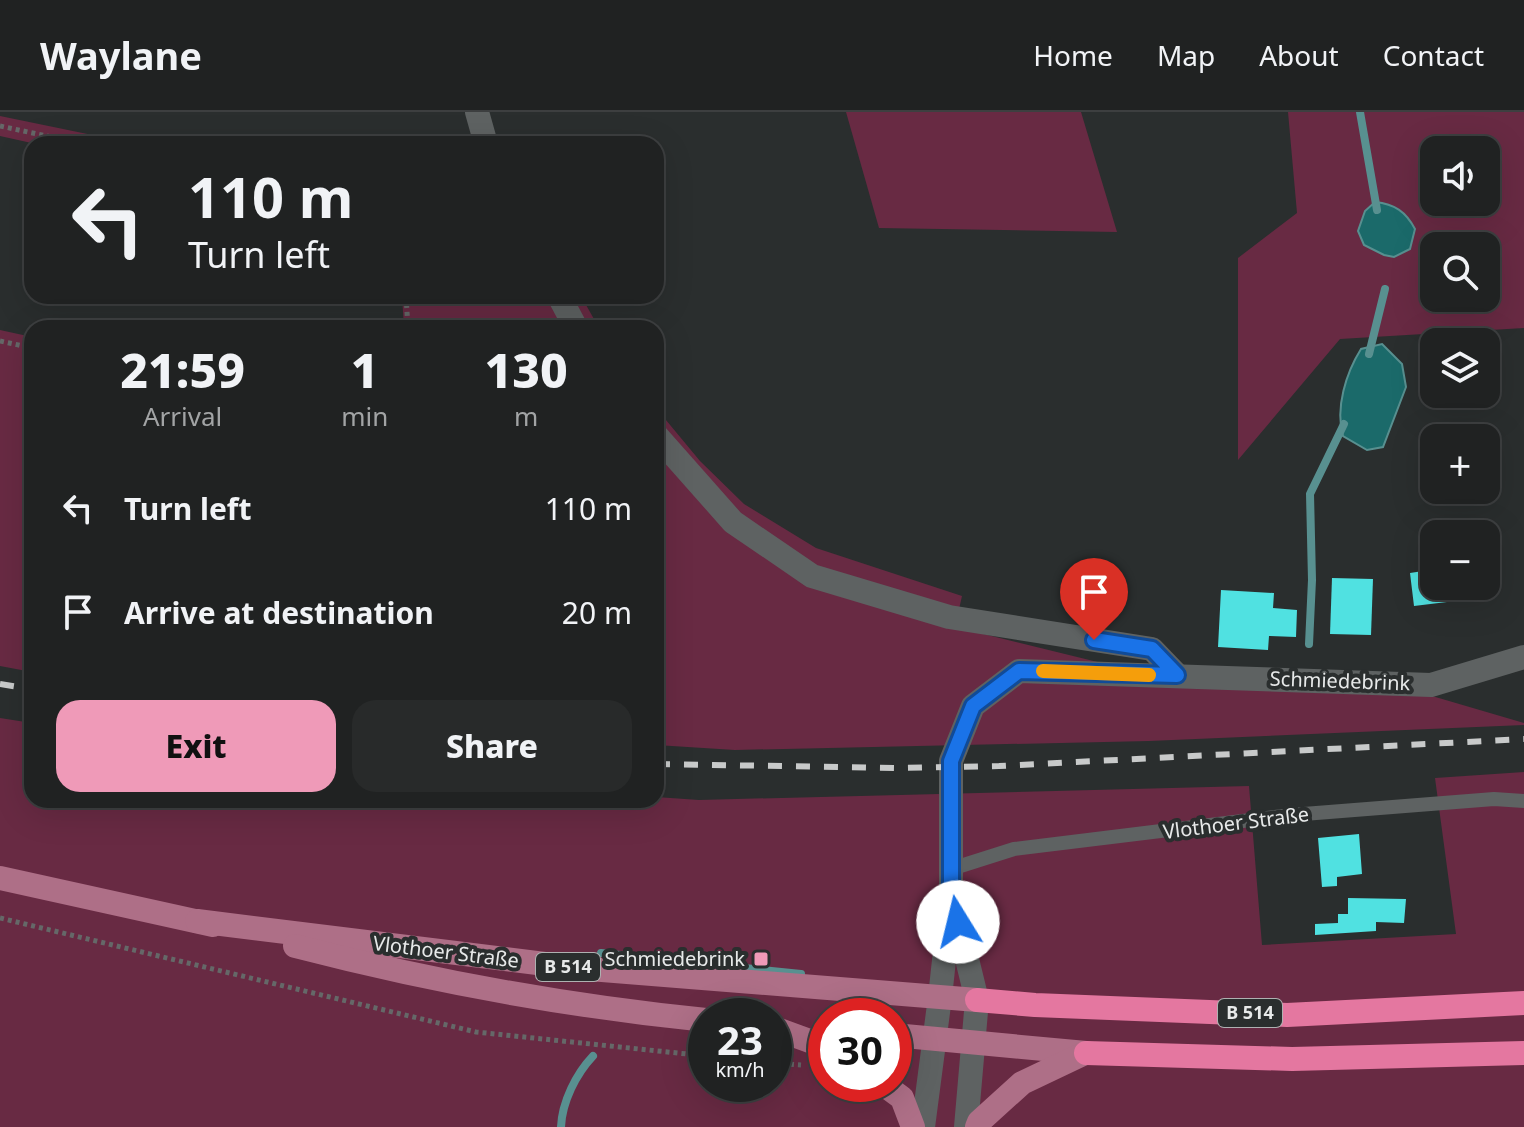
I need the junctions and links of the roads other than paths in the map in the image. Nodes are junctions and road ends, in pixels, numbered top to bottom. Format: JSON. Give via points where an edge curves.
{"nodes":[{"id":1,"x":477,"y":112,"type":"edge"},
{"id":2,"x":484,"y":136,"type":"edge"},
{"id":3,"x":664,"y":444,"type":"edge"},
{"id":4,"x":1524,"y":657,"type":"edge"},
{"id":5,"x":1177,"y":675,"type":"junction"},
{"id":6,"x":1524,"y":801,"type":"edge"},
{"id":7,"x":951,"y":869,"type":"junction"},
{"id":8,"x":0,"y":878,"type":"edge"},
{"id":9,"x":951,"y":896,"type":"junction"},
{"id":10,"x":197,"y":921,"type":"junction"},
{"id":11,"x":940,"y":997,"type":"junction"},
{"id":12,"x":977,"y":1000,"type":"junction"},
{"id":13,"x":1524,"y":1003,"type":"edge"},
{"id":14,"x":688,"y":1018,"type":"edge"},
{"id":15,"x":912,"y":1037,"type":"edge"},
{"id":16,"x":936,"y":1039,"type":"junction"},
{"id":17,"x":972,"y":1042,"type":"junction"},
{"id":18,"x":1086,"y":1053,"type":"junction"},
{"id":19,"x":1524,"y":1053,"type":"edge"},
{"id":20,"x":904,"y":1102,"type":"edge"},
{"id":21,"x":913,"y":1127,"type":"edge"},
{"id":22,"x":923,"y":1127,"type":"edge"},
{"id":23,"x":966,"y":1127,"type":"edge"},
{"id":24,"x":977,"y":1127,"type":"edge"}],
"edges":[{"from":1,"to":2,"type":"street"},
{"from":3,"to":5,"type":"street","via":[[733,522],[812,576],[949,617],[1152,649]]},
{"from":4,"to":5,"type":"street","name":"Schmiedebrink","via":[[1431,685]]},
{"from":5,"to":7,"type":"street","name":"Schmiedebrink","via":[[1019,671],[973,706],[951,761]]},
{"from":6,"to":7,"type":"lane","name":"Vlothoer Straße","via":[[1291,815],[1014,849]]},
{"from":7,"to":9,"type":"street","name":"Schmiedebrink"},
{"from":8,"to":10,"type":"main road","name":"Vlothoer Straße","number":"B 514"},
{"from":9,"to":11,"type":"street","name":"Schmiedebrink"},
{"from":9,"to":12,"type":"street","name":"Schmiedebrink"},
{"from":10,"to":11,"type":"main road","name":"Vlothoer Straße","number":"B 514","via":[[577,968]]},
{"from":10,"to":14,"type":"main road","name":"Vlothoer Straße","number":"B 514","via":[[401,973],[573,1004]]},
{"from":11,"to":12,"type":"main road","number":"B 514"},
{"from":11,"to":16,"type":"street"},
{"from":12,"to":13,"type":"highway","number":"B 514","via":[[1287,1015]]},
{"from":12,"to":17,"type":"street"},
{"from":15,"to":16,"type":"main road","number":"B 514"},
{"from":16,"to":17,"type":"main road","number":"B 514"},
{"from":16,"to":22,"type":"street"},
{"from":17,"to":18,"type":"main road","number":"B 514"},
{"from":17,"to":23,"type":"street"},
{"from":18,"to":19,"type":"highway","number":"B 514","via":[[1292,1059]]},
{"from":18,"to":24,"type":"main road","via":[[1022,1083]]},
{"from":20,"to":21,"type":"main road"}]}
